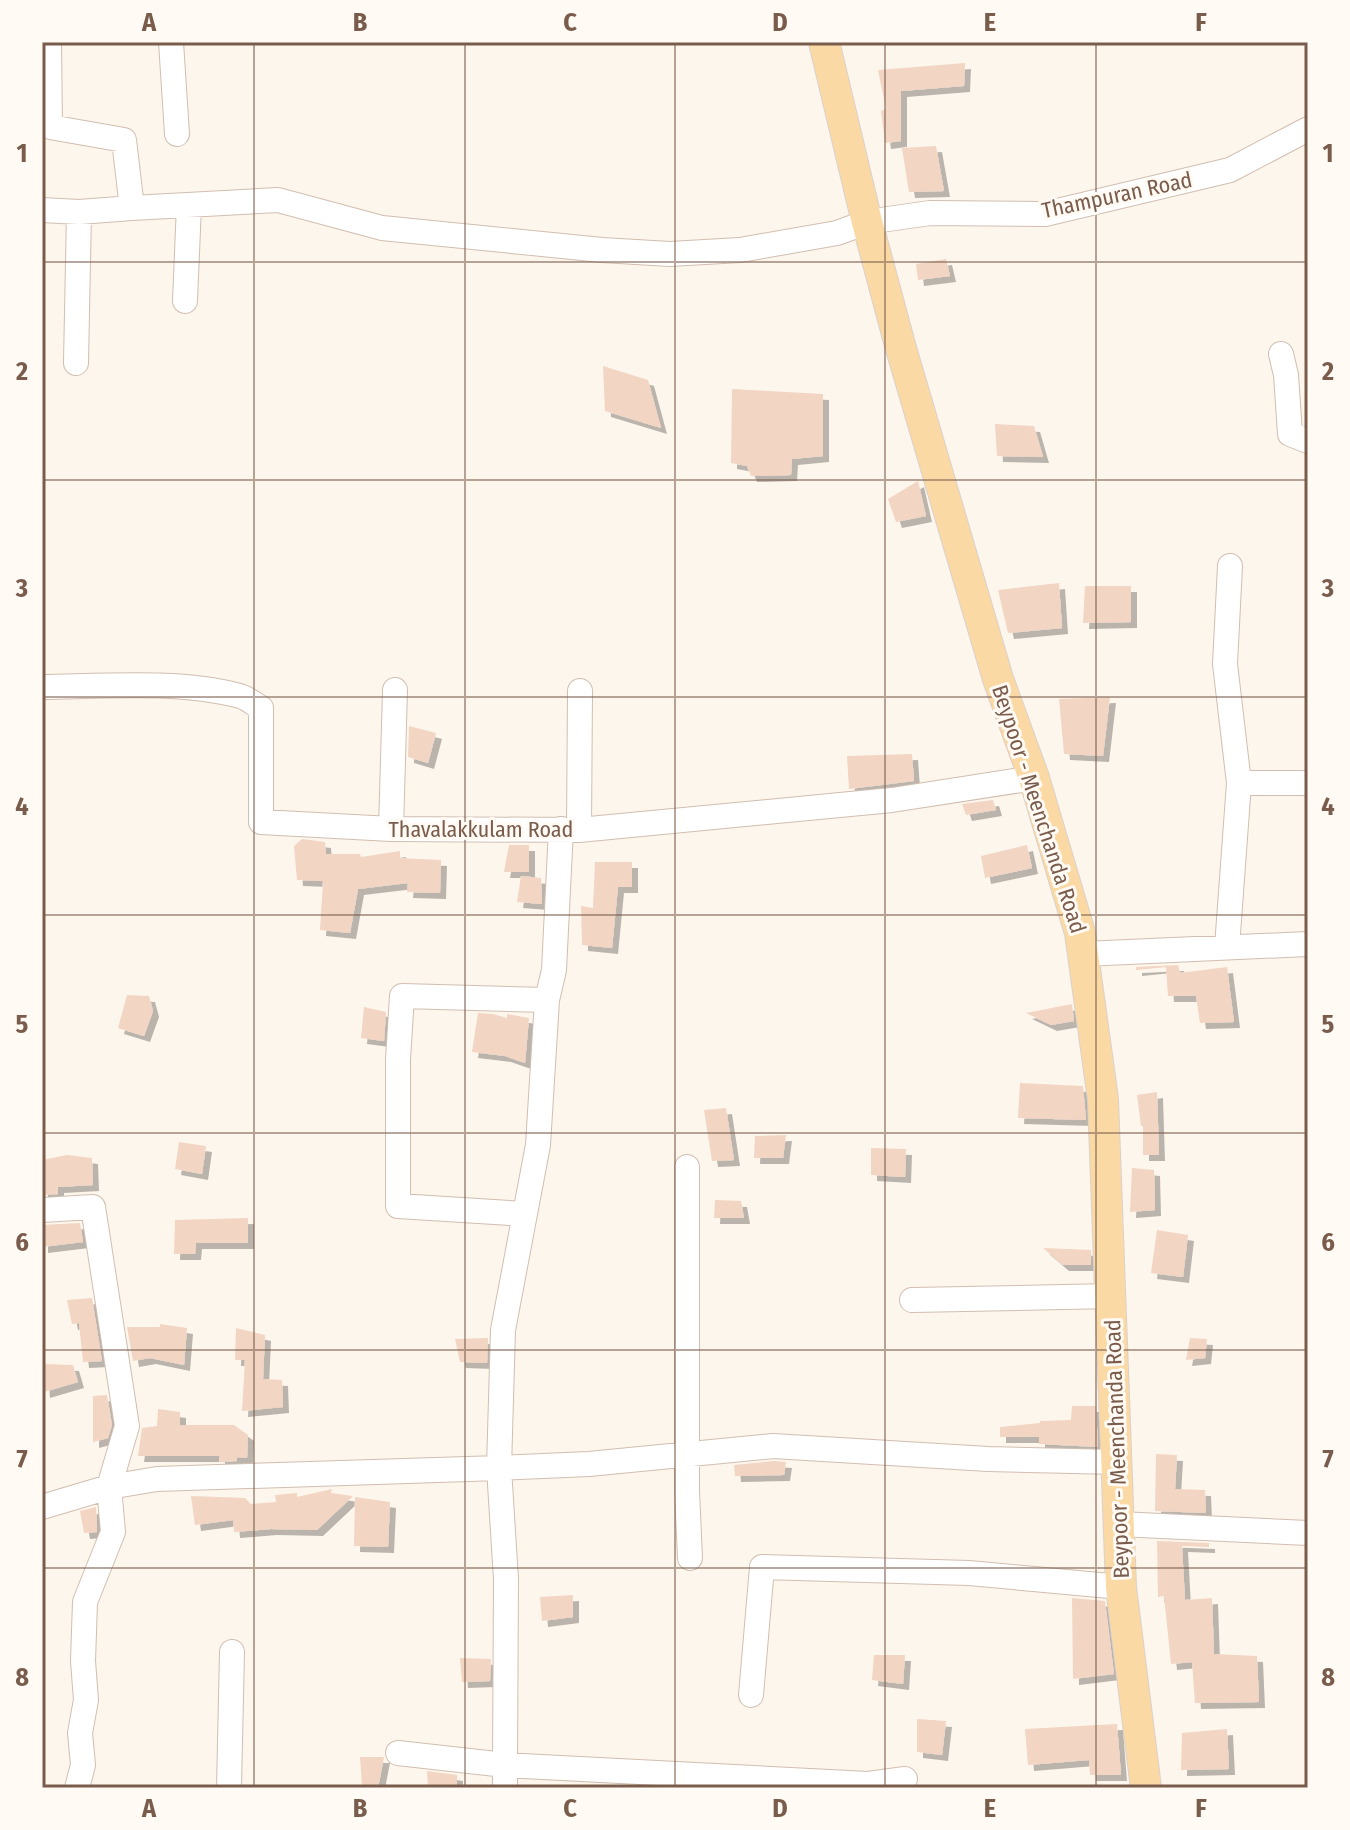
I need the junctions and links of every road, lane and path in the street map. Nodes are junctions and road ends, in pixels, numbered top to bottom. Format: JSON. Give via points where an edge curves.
{"nodes":[{"id":1,"x":49,"y":42,"type":"edge"},
{"id":2,"x":171,"y":42,"type":"edge"},
{"id":3,"x":824,"y":42,"type":"edge"},
{"id":4,"x":1308,"y":129,"type":"edge"},
{"id":5,"x":177,"y":134,"type":"dead end"},
{"id":6,"x":189,"y":205,"type":"junction"},
{"id":7,"x":132,"y":208,"type":"junction"},
{"id":8,"x":42,"y":210,"type":"edge"},
{"id":9,"x":79,"y":212,"type":"junction"},
{"id":10,"x":867,"y":222,"type":"junction"},
{"id":11,"x":185,"y":301,"type":"dead end"},
{"id":12,"x":1281,"y":354,"type":"dead end"},
{"id":13,"x":76,"y":363,"type":"dead end"},
{"id":14,"x":1308,"y":441,"type":"edge"},
{"id":15,"x":1230,"y":566,"type":"dead end"},
{"id":16,"x":42,"y":687,"type":"edge"},
{"id":17,"x":395,"y":690,"type":"dead end"},
{"id":18,"x":580,"y":691,"type":"dead end"},
{"id":19,"x":1034,"y":778,"type":"junction"},
{"id":20,"x":1239,"y":783,"type":"junction"},
{"id":21,"x":1308,"y":783,"type":"edge"},
{"id":22,"x":391,"y":829,"type":"junction"},
{"id":23,"x":570,"y":830,"type":"junction"},
{"id":24,"x":1308,"y":944,"type":"edge"},
{"id":25,"x":1227,"y":947,"type":"junction"},
{"id":26,"x":1084,"y":954,"type":"junction"},
{"id":27,"x":547,"y":1000,"type":"junction"},
{"id":28,"x":687,"y":1167,"type":"dead end"},
{"id":29,"x":42,"y":1210,"type":"edge"},
{"id":30,"x":525,"y":1214,"type":"junction"},
{"id":31,"x":1112,"y":1296,"type":"junction"},
{"id":32,"x":912,"y":1300,"type":"dead end"},
{"id":33,"x":687,"y":1454,"type":"junction"},
{"id":34,"x":1117,"y":1462,"type":"junction"},
{"id":35,"x":499,"y":1468,"type":"junction"},
{"id":36,"x":109,"y":1487,"type":"junction"},
{"id":37,"x":42,"y":1507,"type":"edge"},
{"id":38,"x":1119,"y":1524,"type":"junction"},
{"id":39,"x":1308,"y":1533,"type":"edge"},
{"id":40,"x":690,"y":1558,"type":"dead end"},
{"id":41,"x":1121,"y":1587,"type":"junction"},
{"id":42,"x":232,"y":1652,"type":"dead end"},
{"id":43,"x":751,"y":1695,"type":"dead end"},
{"id":44,"x":398,"y":1753,"type":"dead end"},
{"id":45,"x":505,"y":1776,"type":"edge"},
{"id":46,"x":905,"y":1779,"type":"dead end"},
{"id":47,"x":77,"y":1788,"type":"edge"},
{"id":48,"x":229,"y":1788,"type":"edge"},
{"id":49,"x":1146,"y":1788,"type":"edge"}],
"edges":[{"from":1,"to":7,"type":"street","via":[[50,127],[124,140]]},
{"from":2,"to":5,"type":"street"},
{"from":3,"to":10,"type":"main road","name":"Beypoor - Meenchanda Road"},
{"from":4,"to":10,"type":"street","name":"Thampuran Road","via":[[1230,170],[1045,214],[930,213]]},
{"from":6,"to":7,"type":"street","name":"Thampuran Road"},
{"from":6,"to":10,"type":"street","name":"Thampuran Road","via":[[278,200],[382,228],[670,254],[740,250],[837,233]]},
{"from":6,"to":11,"type":"street"},
{"from":7,"to":9,"type":"street","name":"Thampuran Road"},
{"from":8,"to":9,"type":"street","name":"Thampuran Road"},
{"from":9,"to":13,"type":"street"},
{"from":10,"to":19,"type":"main road","name":"Beypoor - Meenchanda Road","via":[[998,679]]},
{"from":12,"to":14,"type":"street","via":[[1290,434]]},
{"from":15,"to":20,"type":"street","via":[[1225,664]]},
{"from":16,"to":22,"type":"street","name":"Thavalakkulam Road","via":[[129,686],[243,697],[261,708],[261,822]]},
{"from":17,"to":22,"type":"street"},
{"from":18,"to":23,"type":"street"},
{"from":19,"to":23,"type":"street","name":"Thavalakkulam Road","via":[[892,800]]},
{"from":19,"to":26,"type":"main road","name":"Beypoor - Meenchanda Road"},
{"from":20,"to":21,"type":"street"},
{"from":20,"to":25,"type":"street"},
{"from":22,"to":23,"type":"street","name":"Thavalakkulam Road"},
{"from":23,"to":27,"type":"street"},
{"from":24,"to":25,"type":"street"},
{"from":25,"to":26,"type":"street"},
{"from":26,"to":31,"type":"main road","name":"Beypoor - Meenchanda Road","via":[[1103,1099]]},
{"from":27,"to":30,"type":"street","via":[[538,1145]]},
{"from":27,"to":30,"type":"street","via":[[402,996],[398,1206]]},
{"from":28,"to":33,"type":"street"},
{"from":29,"to":36,"type":"street","via":[[93,1207],[127,1426]]},
{"from":30,"to":35,"type":"street","via":[[503,1330]]},
{"from":31,"to":32,"type":"street"},
{"from":31,"to":34,"type":"main road","name":"Beypoor - Meenchanda Road"},
{"from":33,"to":34,"type":"street","via":[[773,1446]]},
{"from":33,"to":35,"type":"street"},
{"from":33,"to":40,"type":"street"},
{"from":34,"to":38,"type":"main road","name":"Beypoor - Meenchanda Road"},
{"from":35,"to":36,"type":"street","via":[[157,1479]]},
{"from":35,"to":45,"type":"street","via":[[506,1579]]},
{"from":36,"to":37,"type":"street"},
{"from":36,"to":47,"type":"street","via":[[113,1532],[85,1602],[86,1700]]},
{"from":38,"to":39,"type":"street"},
{"from":38,"to":41,"type":"main road","name":"Beypoor - Meenchanda Road"},
{"from":41,"to":43,"type":"street","via":[[969,1573],[762,1567]]},
{"from":41,"to":49,"type":"main road","name":"Beypoor - Meenchanda Road"},
{"from":42,"to":48,"type":"street"},
{"from":44,"to":45,"type":"street"},
{"from":45,"to":46,"type":"street","via":[[868,1784]]}]}
